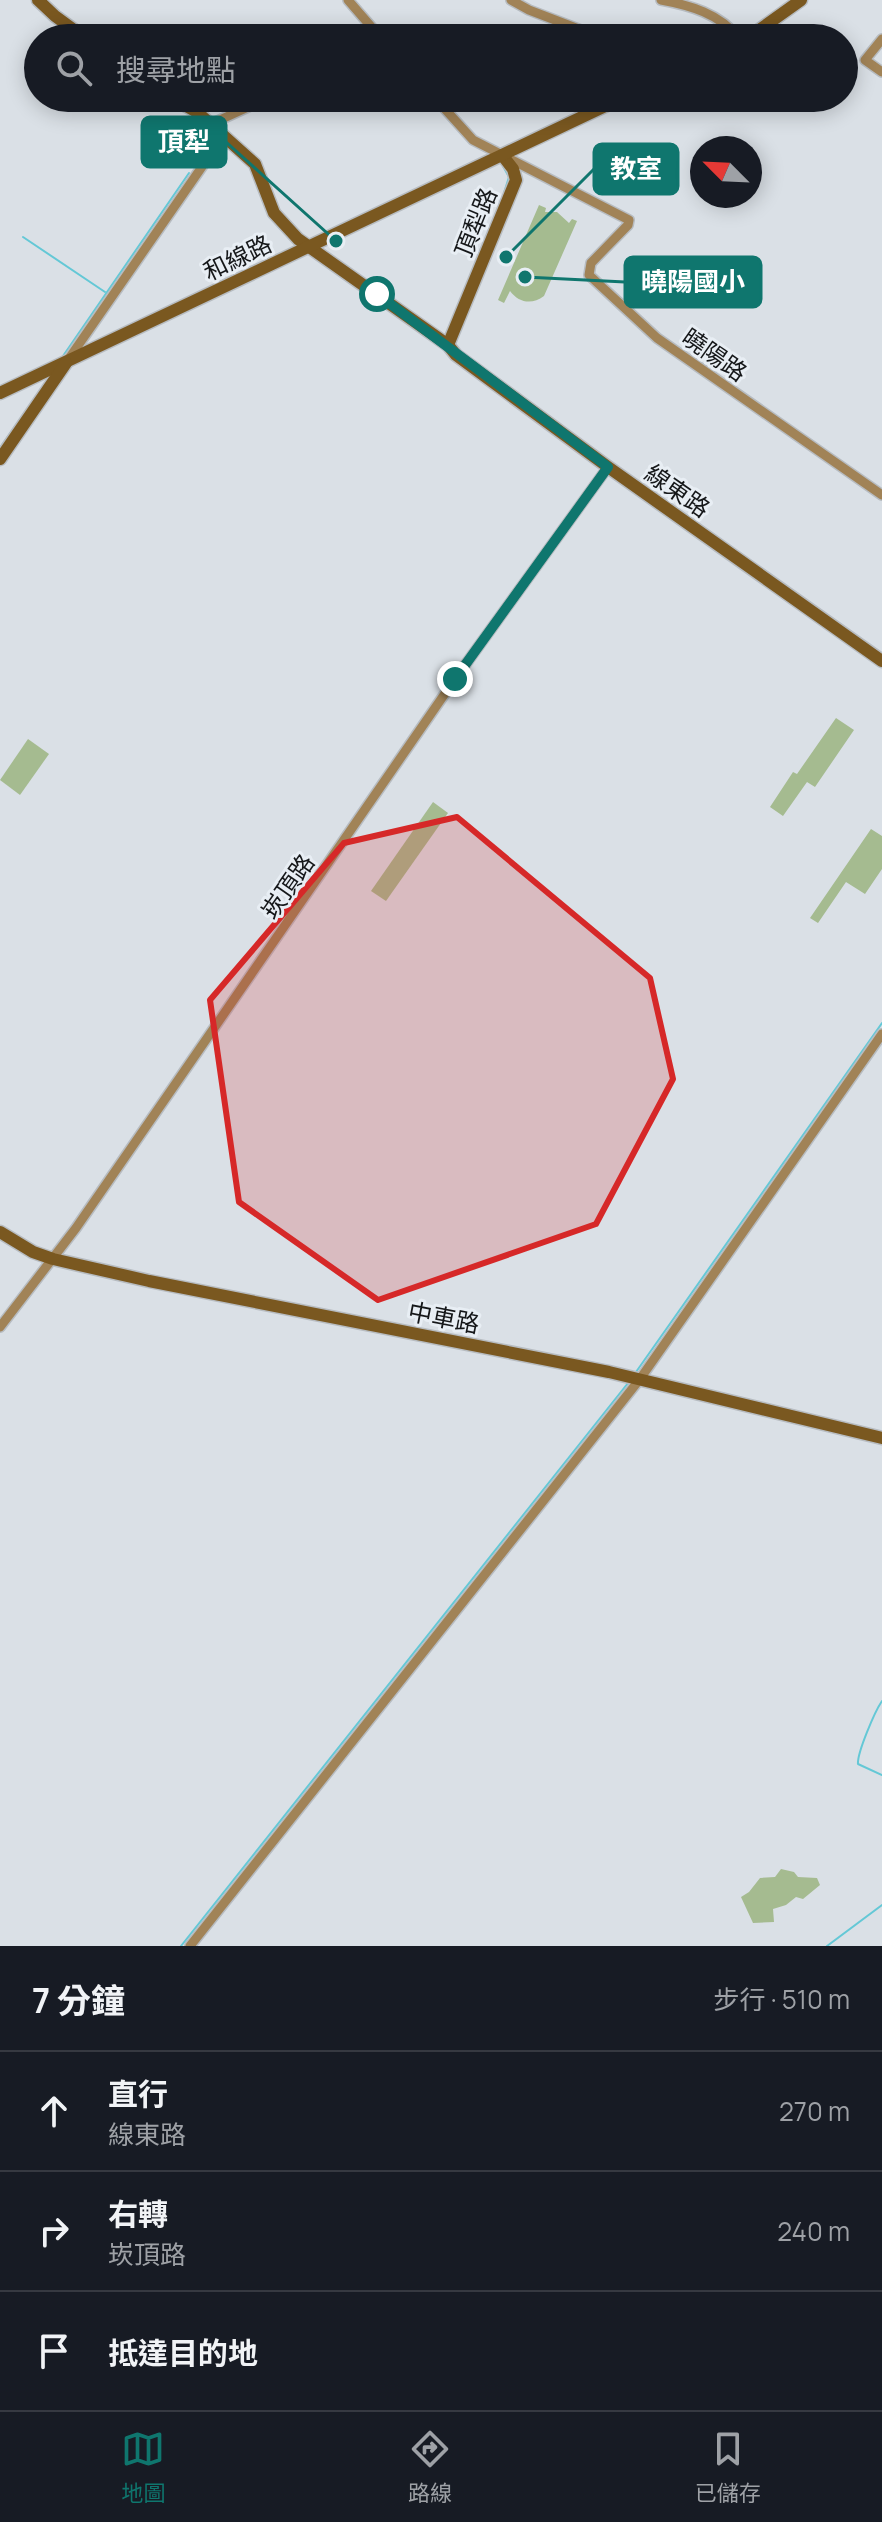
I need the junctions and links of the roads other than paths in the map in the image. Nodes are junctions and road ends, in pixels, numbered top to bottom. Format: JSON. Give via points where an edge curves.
{"nodes":[{"id":1,"x":38,"y":0,"type":"edge"},
{"id":2,"x":348,"y":0,"type":"edge"},
{"id":3,"x":512,"y":0,"type":"edge"},
{"id":4,"x":661,"y":0,"type":"edge"},
{"id":5,"x":801,"y":0,"type":"edge"},
{"id":6,"x":66,"y":24,"type":"edge"},
{"id":7,"x":366,"y":24,"type":"edge"},
{"id":8,"x":566,"y":24,"type":"edge"},
{"id":9,"x":724,"y":24,"type":"edge"},
{"id":10,"x":768,"y":24,"type":"edge"},
{"id":11,"x":882,"y":39,"type":"edge"},
{"id":12,"x":882,"y":72,"type":"edge"},
{"id":13,"x":197,"y":112,"type":"edge"},
{"id":14,"x":237,"y":112,"type":"edge"},
{"id":15,"x":448,"y":112,"type":"edge"},
{"id":16,"x":593,"y":112,"type":"edge"},
{"id":17,"x":211,"y":124,"type":"junction"},
{"id":18,"x":228,"y":139,"type":"junction"},
{"id":19,"x":503,"y":156,"type":"junction"},
{"id":20,"x":309,"y":246,"type":"junction"},
{"id":21,"x":448,"y":345,"type":"junction"},
{"id":22,"x":66,"y":363,"type":"junction"},
{"id":23,"x":0,"y":393,"type":"edge"},
{"id":24,"x":0,"y":459,"type":"edge"},
{"id":25,"x":608,"y":467,"type":"junction"},
{"id":26,"x":882,"y":495,"type":"edge"},
{"id":27,"x":882,"y":661,"type":"edge"},
{"id":28,"x":882,"y":1034,"type":"edge"},
{"id":29,"x":0,"y":1232,"type":"edge"},
{"id":30,"x":53,"y":1259,"type":"junction"},
{"id":31,"x":0,"y":1327,"type":"edge"},
{"id":32,"x":640,"y":1379,"type":"junction"},
{"id":33,"x":882,"y":1438,"type":"edge"},
{"id":34,"x":190,"y":1946,"type":"edge"}],
"edges":[{"from":1,"to":6,"type":"street"},
{"from":2,"to":7,"type":"street"},
{"from":3,"to":8,"type":"street"},
{"from":4,"to":9,"type":"street"},
{"from":5,"to":10,"type":"street"},
{"from":11,"to":12,"type":"street","via":[[865,60]]},
{"from":13,"to":17,"type":"street","name":"線東路"},
{"from":14,"to":17,"type":"street"},
{"from":15,"to":19,"type":"street","name":"頂犁路","via":[[473,140]]},
{"from":16,"to":19,"type":"street","name":"和線路"},
{"from":17,"to":18,"type":"street","name":"線東路"},
{"from":18,"to":20,"type":"street","name":"線東路","via":[[255,164],[274,213]]},
{"from":18,"to":22,"type":"street","via":[[206,161]]},
{"from":19,"to":20,"type":"street","name":"和線路"},
{"from":19,"to":21,"type":"street","name":"頂犁路","via":[[516,180]]},
{"from":19,"to":26,"type":"street","name":"曉陽路","via":[[629,220],[591,263],[589,275],[657,338]]},
{"from":20,"to":21,"type":"street","name":"線東路"},
{"from":20,"to":22,"type":"street","name":"和線路"},
{"from":21,"to":25,"type":"street","name":"線東路"},
{"from":22,"to":23,"type":"street","name":"和線路"},
{"from":22,"to":24,"type":"street"},
{"from":25,"to":27,"type":"street","name":"線東路"},
{"from":25,"to":30,"type":"street","name":"崁頂路"},
{"from":28,"to":32,"type":"street"},
{"from":29,"to":30,"type":"street","name":"中車路"},
{"from":30,"to":31,"type":"street","name":"崁頂路"},
{"from":30,"to":32,"type":"street","name":"中車路"},
{"from":32,"to":33,"type":"street","name":"中車路"},
{"from":32,"to":34,"type":"street"}]}
